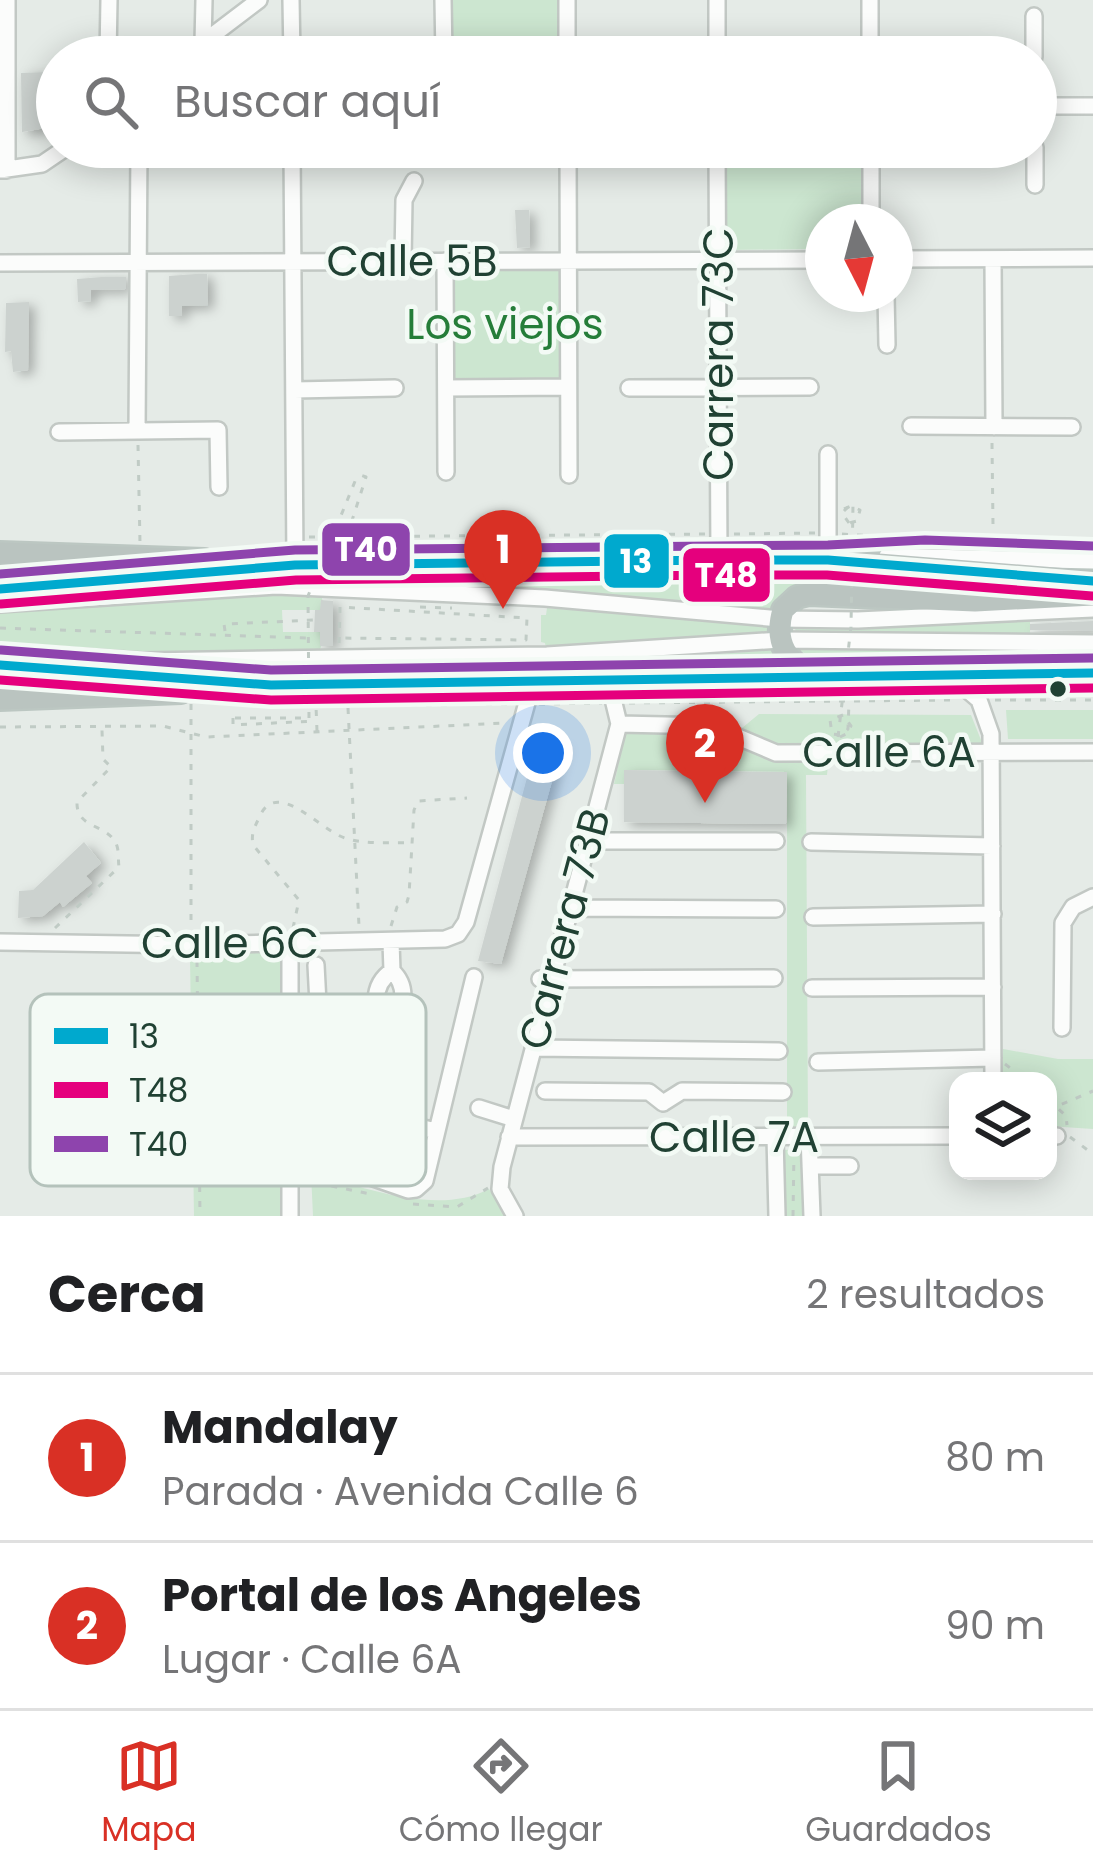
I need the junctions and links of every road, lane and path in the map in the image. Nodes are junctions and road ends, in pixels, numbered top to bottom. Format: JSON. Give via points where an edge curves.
{"nodes":[{"id":1,"x":8,"y":0,"type":"edge"},
{"id":2,"x":109,"y":0,"type":"edge"},
{"id":3,"x":204,"y":0,"type":"edge"},
{"id":4,"x":259,"y":0,"type":"edge"},
{"id":5,"x":291,"y":0,"type":"edge"},
{"id":6,"x":443,"y":0,"type":"edge"},
{"id":7,"x":567,"y":0,"type":"edge"},
{"id":8,"x":717,"y":0,"type":"edge"},
{"id":9,"x":870,"y":0,"type":"edge"},
{"id":10,"x":1034,"y":16,"type":"dead end"},
{"id":11,"x":108,"y":36,"type":"edge"},
{"id":12,"x":203,"y":36,"type":"edge"},
{"id":13,"x":212,"y":36,"type":"edge"},
{"id":14,"x":292,"y":36,"type":"edge"},
{"id":15,"x":444,"y":36,"type":"edge"},
{"id":16,"x":567,"y":36,"type":"edge"},
{"id":17,"x":717,"y":36,"type":"edge"},
{"id":18,"x":870,"y":36,"type":"edge"},
{"id":19,"x":1034,"y":36,"type":"edge"},
{"id":20,"x":1057,"y":106,"type":"edge"},
{"id":21,"x":1093,"y":106,"type":"edge"},
{"id":22,"x":36,"y":165,"type":"edge"},
{"id":23,"x":139,"y":168,"type":"edge"},
{"id":24,"x":292,"y":168,"type":"edge"},
{"id":25,"x":568,"y":168,"type":"edge"},
{"id":26,"x":717,"y":168,"type":"edge"},
{"id":27,"x":871,"y":168,"type":"edge"},
{"id":28,"x":1035,"y":168,"type":"edge"},
{"id":29,"x":3,"y":170,"type":"edge"},
{"id":30,"x":414,"y":181,"type":"dead end"},
{"id":31,"x":1035,"y":185,"type":"dead end"},
{"id":32,"x":871,"y":204,"type":"edge"},
{"id":33,"x":993,"y":259,"type":"junction"},
{"id":34,"x":1093,"y":259,"type":"edge"},
{"id":35,"x":718,"y":260,"type":"junction"},
{"id":36,"x":805,"y":260,"type":"edge"},
{"id":37,"x":913,"y":260,"type":"edge"},
{"id":38,"x":403,"y":261,"type":"junction"},
{"id":39,"x":445,"y":261,"type":"junction"},
{"id":40,"x":568,"y":261,"type":"junction"},
{"id":41,"x":138,"y":262,"type":"junction"},
{"id":42,"x":293,"y":262,"type":"junction"},
{"id":43,"x":0,"y":263,"type":"edge"},
{"id":44,"x":886,"y":312,"type":"edge"},
{"id":45,"x":887,"y":345,"type":"dead end"},
{"id":46,"x":568,"y":386,"type":"junction"},
{"id":47,"x":810,"y":387,"type":"dead end"},
{"id":48,"x":395,"y":388,"type":"dead end"},
{"id":49,"x":446,"y":388,"type":"junction"},
{"id":50,"x":629,"y":388,"type":"dead end"},
{"id":51,"x":718,"y":388,"type":"junction"},
{"id":52,"x":294,"y":390,"type":"junction"},
{"id":53,"x":911,"y":427,"type":"dead end"},
{"id":54,"x":994,"y":427,"type":"junction"},
{"id":55,"x":1072,"y":427,"type":"dead end"},
{"id":56,"x":137,"y":431,"type":"junction"},
{"id":57,"x":58,"y":432,"type":"dead end"},
{"id":58,"x":828,"y":454,"type":"dead end"},
{"id":59,"x":446,"y":472,"type":"dead end"},
{"id":60,"x":569,"y":475,"type":"dead end"},
{"id":61,"x":219,"y":487,"type":"dead end"},
{"id":62,"x":846,"y":509,"type":"dead end"},
{"id":63,"x":993,"y":525,"type":"dead end"},
{"id":64,"x":828,"y":533,"type":"junction"},
{"id":65,"x":718,"y":534,"type":"junction"},
{"id":66,"x":295,"y":537,"type":"junction"},
{"id":67,"x":346,"y":538,"type":"junction"},
{"id":68,"x":994,"y":544,"type":"dead end"},
{"id":69,"x":0,"y":553,"type":"edge"},
{"id":70,"x":141,"y":556,"type":"junction"},
{"id":71,"x":718,"y":560,"type":"junction"},
{"id":72,"x":828,"y":560,"type":"junction"},
{"id":73,"x":1093,"y":561,"type":"edge"},
{"id":74,"x":295,"y":565,"type":"junction"},
{"id":75,"x":1093,"y":580,"type":"edge"},
{"id":76,"x":0,"y":589,"type":"edge"},
{"id":77,"x":1093,"y":596,"type":"edge"},
{"id":78,"x":0,"y":604,"type":"edge"},
{"id":79,"x":408,"y":604,"type":"dead end"},
{"id":80,"x":460,"y":607,"type":"dead end"},
{"id":81,"x":1093,"y":609,"type":"edge"},
{"id":82,"x":314,"y":620,"type":"dead end"},
{"id":83,"x":0,"y":627,"type":"edge"},
{"id":84,"x":780,"y":629,"type":"junction"},
{"id":85,"x":225,"y":633,"type":"junction"},
{"id":86,"x":308,"y":638,"type":"junction"},
{"id":87,"x":339,"y":640,"type":"joint"},
{"id":88,"x":1093,"y":643,"type":"edge"},
{"id":89,"x":0,"y":652,"type":"edge"},
{"id":90,"x":0,"y":665,"type":"edge"},
{"id":91,"x":1093,"y":673,"type":"edge"},
{"id":92,"x":950,"y":675,"type":"junction"},
{"id":93,"x":818,"y":677,"type":"junction"},
{"id":94,"x":849,"y":677,"type":"junction"},
{"id":95,"x":591,"y":681,"type":"junction"},
{"id":96,"x":272,"y":685,"type":"junction"},
{"id":97,"x":529,"y":693,"type":"junction"},
{"id":98,"x":0,"y":699,"type":"edge"},
{"id":99,"x":979,"y":700,"type":"junction"},
{"id":100,"x":1093,"y":700,"type":"edge"},
{"id":101,"x":849,"y":701,"type":"junction"},
{"id":102,"x":190,"y":703,"type":"dead end"},
{"id":103,"x":616,"y":704,"type":"junction"},
{"id":104,"x":348,"y":706,"type":"junction"},
{"id":105,"x":317,"y":721,"type":"junction"},
{"id":106,"x":521,"y":722,"type":"junction"},
{"id":107,"x":619,"y":724,"type":"junction"},
{"id":108,"x":0,"y":727,"type":"edge"},
{"id":109,"x":101,"y":728,"type":"junction"},
{"id":110,"x":349,"y":729,"type":"junction"},
{"id":111,"x":317,"y":731,"type":"junction"},
{"id":112,"x":190,"y":733,"type":"junction"},
{"id":113,"x":992,"y":752,"type":"junction"},
{"id":114,"x":1093,"y":752,"type":"edge"},
{"id":115,"x":467,"y":798,"type":"dead end"},
{"id":116,"x":355,"y":841,"type":"junction"},
{"id":117,"x":588,"y":841,"type":"junction"},
{"id":118,"x":776,"y":841,"type":"dead end"},
{"id":119,"x":811,"y":842,"type":"dead end"},
{"id":120,"x":412,"y":843,"type":"junction"},
{"id":121,"x":992,"y":845,"type":"junction"},
{"id":122,"x":1093,"y":897,"type":"edge"},
{"id":123,"x":570,"y":908,"type":"junction"},
{"id":124,"x":776,"y":909,"type":"dead end"},
{"id":125,"x":993,"y":914,"type":"junction"},
{"id":126,"x":813,"y":917,"type":"dead end"},
{"id":127,"x":0,"y":942,"type":"edge"},
{"id":128,"x":40,"y":942,"type":"junction"},
{"id":129,"x":391,"y":942,"type":"junction"},
{"id":130,"x":290,"y":943,"type":"junction"},
{"id":131,"x":360,"y":943,"type":"junction"},
{"id":132,"x":191,"y":945,"type":"junction"},
{"id":133,"x":316,"y":965,"type":"dead end"},
{"id":134,"x":392,"y":971,"type":"junction"},
{"id":135,"x":474,"y":976,"type":"dead end"},
{"id":136,"x":774,"y":979,"type":"dead end"},
{"id":137,"x":993,"y":987,"type":"junction"},
{"id":138,"x":543,"y":988,"type":"junction"},
{"id":139,"x":812,"y":988,"type":"dead end"},
{"id":140,"x":199,"y":994,"type":"edge"},
{"id":141,"x":290,"y":994,"type":"edge"},
{"id":142,"x":317,"y":994,"type":"edge"},
{"id":143,"x":378,"y":994,"type":"edge"},
{"id":144,"x":403,"y":994,"type":"edge"},
{"id":145,"x":1062,"y":1028,"type":"dead end"},
{"id":146,"x":533,"y":1048,"type":"junction"},
{"id":147,"x":779,"y":1052,"type":"dead end"},
{"id":148,"x":993,"y":1058,"type":"junction"},
{"id":149,"x":818,"y":1061,"type":"dead end"},
{"id":150,"x":993,"y":1072,"type":"edge"},
{"id":151,"x":1014,"y":1072,"type":"edge"},
{"id":152,"x":544,"y":1091,"type":"dead end"},
{"id":153,"x":1093,"y":1091,"type":"edge"},
{"id":154,"x":782,"y":1092,"type":"dead end"},
{"id":155,"x":663,"y":1103,"type":"junction"},
{"id":156,"x":1057,"y":1104,"type":"edge"},
{"id":157,"x":1057,"y":1107,"type":"edge"},
{"id":158,"x":479,"y":1108,"type":"dead end"},
{"id":159,"x":514,"y":1119,"type":"junction"},
{"id":160,"x":426,"y":1129,"type":"edge"},
{"id":161,"x":436,"y":1131,"type":"junction"},
{"id":162,"x":802,"y":1136,"type":"junction"},
{"id":163,"x":949,"y":1136,"type":"edge"},
{"id":164,"x":509,"y":1137,"type":"junction"},
{"id":165,"x":664,"y":1137,"type":"junction"},
{"id":166,"x":775,"y":1137,"type":"junction"},
{"id":167,"x":1093,"y":1154,"type":"edge"},
{"id":168,"x":810,"y":1166,"type":"junction"},
{"id":169,"x":850,"y":1166,"type":"dead end"},
{"id":170,"x":426,"y":1176,"type":"edge"},
{"id":171,"x":458,"y":1207,"type":"dead end"},
{"id":172,"x":455,"y":1216,"type":"edge"},
{"id":173,"x":515,"y":1216,"type":"edge"},
{"id":174,"x":777,"y":1216,"type":"edge"},
{"id":175,"x":794,"y":1216,"type":"edge"},
{"id":176,"x":812,"y":1216,"type":"edge"}],
"edges":[{"from":1,"to":29,"type":"street"},
{"from":2,"to":11,"type":"street"},
{"from":3,"to":12,"type":"street"},
{"from":4,"to":13,"type":"street"},
{"from":5,"to":14,"type":"street"},
{"from":6,"to":15,"type":"street"},
{"from":7,"to":16,"type":"street"},
{"from":8,"to":17,"type":"street"},
{"from":9,"to":18,"type":"street"},
{"from":10,"to":19,"type":"street"},
{"from":20,"to":21,"type":"street"},
{"from":22,"to":29,"type":"street"},
{"from":23,"to":41,"type":"street"},
{"from":24,"to":42,"type":"street"},
{"from":25,"to":40,"type":"street"},
{"from":26,"to":35,"type":"street","name":"Carrera 73C"},
{"from":27,"to":32,"type":"street"},
{"from":28,"to":31,"type":"street"},
{"from":30,"to":38,"type":"street","via":[[404,200]]},
{"from":33,"to":34,"type":"street"},
{"from":33,"to":37,"type":"street"},
{"from":33,"to":54,"type":"street"},
{"from":35,"to":36,"type":"street","name":"Calle 5B"},
{"from":35,"to":40,"type":"street","name":"Calle 5B"},
{"from":35,"to":51,"type":"street","name":"Carrera 73C"},
{"from":38,"to":39,"type":"street","name":"Calle 5B"},
{"from":38,"to":42,"type":"street","name":"Calle 5B"},
{"from":39,"to":40,"type":"street","name":"Calle 5B"},
{"from":39,"to":49,"type":"street"},
{"from":40,"to":46,"type":"street"},
{"from":41,"to":42,"type":"street","name":"Calle 5B"},
{"from":41,"to":43,"type":"street","name":"Calle 5B"},
{"from":41,"to":56,"type":"street"},
{"from":42,"to":52,"type":"street"},
{"from":44,"to":45,"type":"street"},
{"from":46,"to":49,"type":"street"},
{"from":46,"to":60,"type":"street"},
{"from":47,"to":51,"type":"street"},
{"from":48,"to":52,"type":"street"},
{"from":49,"to":59,"type":"street"},
{"from":50,"to":51,"type":"street"},
{"from":51,"to":65,"type":"street","name":"Carrera 73C"},
{"from":52,"to":66,"type":"street"},
{"from":53,"to":54,"type":"street"},
{"from":54,"to":55,"type":"street"},
{"from":54,"to":63,"type":"path"},
{"from":56,"to":57,"type":"street"},
{"from":56,"to":61,"type":"street","via":[[218,430]]},
{"from":56,"to":70,"type":"path"},
{"from":58,"to":64,"type":"street"},
{"from":62,"to":101,"type":"path","bridge":true,"via":[[851,506],[856,506],[861,513],[855,523],[852,523],[846,522],[842,513],[847,505],[853,504],[852,525],[851,627],[843,698],[841,717],[838,737],[848,733],[851,726],[846,716],[843,715],[839,715],[830,720],[832,734],[835,735],[839,736],[846,733],[849,724]]},
{"from":64,"to":65,"type":"path"},
{"from":64,"to":68,"type":"path"},
{"from":64,"to":72,"type":"street"},
{"from":65,"to":67,"type":"path"},
{"from":65,"to":71,"type":"street","name":"Carrera 73C"},
{"from":66,"to":67,"type":"path"},
{"from":66,"to":74,"type":"street"},
{"from":67,"to":86,"type":"path","bridge":true,"via":[[366,477],[358,474],[308,596]]},
{"from":69,"to":70,"type":"highway"},
{"from":70,"to":74,"type":"highway"},
{"from":71,"to":72,"type":"highway"},
{"from":71,"to":74,"type":"highway"},
{"from":72,"to":73,"type":"street"},
{"from":72,"to":75,"type":"highway"},
{"from":74,"to":76,"type":"highway"},
{"from":77,"to":84,"type":"highway","via":[[809,594],[788,603]]},
{"from":78,"to":84,"type":"street","via":[[322,586],[545,598]]},
{"from":79,"to":80,"type":"path"},
{"from":81,"to":84,"type":"street"},
{"from":82,"to":85,"type":"path","via":[[224,624]]},
{"from":83,"to":85,"type":"path"},
{"from":84,"to":88,"type":"street"},
{"from":84,"to":89,"type":"street","via":[[547,655],[142,661]]},
{"from":84,"to":93,"type":"highway","via":[[794,665]]},
{"from":85,"to":86,"type":"path"},
{"from":86,"to":105,"type":"path","bridge":true,"via":[[309,718],[233,718],[233,725]]},
{"from":87,"to":87,"type":"path","via":[[526,640],[527,616],[340,606]]},
{"from":90,"to":96,"type":"highway"},
{"from":91,"to":92,"type":"highway"},
{"from":92,"to":94,"type":"highway"},
{"from":92,"to":99,"type":"street"},
{"from":93,"to":94,"type":"highway"},
{"from":93,"to":95,"type":"highway"},
{"from":94,"to":101,"type":"path"},
{"from":95,"to":97,"type":"highway"},
{"from":95,"to":103,"type":"street"},
{"from":96,"to":97,"type":"highway"},
{"from":96,"to":98,"type":"highway"},
{"from":97,"to":103,"type":"path"},
{"from":97,"to":104,"type":"path"},
{"from":97,"to":106,"type":"street"},
{"from":99,"to":100,"type":"path"},
{"from":99,"to":101,"type":"path"},
{"from":99,"to":113,"type":"street"},
{"from":101,"to":103,"type":"path"},
{"from":102,"to":112,"type":"path"},
{"from":103,"to":107,"type":"street","name":"Carrera 73B"},
{"from":104,"to":105,"type":"path","via":[[316,706]]},
{"from":104,"to":110,"type":"path"},
{"from":105,"to":111,"type":"path"},
{"from":106,"to":110,"type":"path"},
{"from":106,"to":129,"type":"street","name":"Calle 6C","via":[[466,922],[445,940]]},
{"from":107,"to":113,"type":"street","name":"Calle 6A","via":[[712,726],[776,753]]},
{"from":107,"to":117,"type":"street","name":"Carrera 73B"},
{"from":108,"to":109,"type":"path"},
{"from":109,"to":112,"type":"path"},
{"from":109,"to":128,"type":"path","via":[[111,767],[76,802],[76,812],[111,838],[119,867]]},
{"from":110,"to":111,"type":"path"},
{"from":110,"to":116,"type":"path"},
{"from":111,"to":112,"type":"path"},
{"from":112,"to":132,"type":"path"},
{"from":113,"to":114,"type":"street","name":"Calle 6A"},
{"from":113,"to":121,"type":"street"},
{"from":115,"to":120,"type":"path","via":[[418,801]]},
{"from":116,"to":120,"type":"path"},
{"from":116,"to":130,"type":"path","via":[[286,801],[263,808],[253,845],[299,900]]},
{"from":116,"to":131,"type":"path"},
{"from":117,"to":118,"type":"street"},
{"from":117,"to":123,"type":"street","name":"Carrera 73B"},
{"from":119,"to":121,"type":"street"},
{"from":120,"to":129,"type":"path","via":[[409,895],[391,918]]},
{"from":121,"to":125,"type":"street"},
{"from":122,"to":145,"type":"street","via":[[1063,923]]},
{"from":123,"to":124,"type":"street"},
{"from":123,"to":138,"type":"street","name":"Carrera 73B"},
{"from":125,"to":126,"type":"street"},
{"from":125,"to":137,"type":"street"},
{"from":127,"to":128,"type":"street","name":"Calle 6C"},
{"from":128,"to":132,"type":"street","name":"Calle 6C"},
{"from":129,"to":131,"type":"street","name":"Calle 6C"},
{"from":129,"to":134,"type":"street"},
{"from":130,"to":131,"type":"street","name":"Calle 6C"},
{"from":130,"to":132,"type":"street","name":"Calle 6C"},
{"from":130,"to":141,"type":"street"},
{"from":132,"to":140,"type":"path"},
{"from":133,"to":142,"type":"street"},
{"from":134,"to":143,"type":"street"},
{"from":134,"to":144,"type":"street"},
{"from":135,"to":161,"type":"street"},
{"from":136,"to":138,"type":"street"},
{"from":137,"to":139,"type":"street"},
{"from":137,"to":148,"type":"street"},
{"from":138,"to":146,"type":"street","name":"Carrera 73B"},
{"from":146,"to":147,"type":"street"},
{"from":146,"to":159,"type":"street","name":"Carrera 73B"},
{"from":148,"to":149,"type":"street"},
{"from":148,"to":150,"type":"street"},
{"from":148,"to":151,"type":"path"},
{"from":152,"to":155,"type":"street","via":[[649,1092]]},
{"from":153,"to":156,"type":"path"},
{"from":154,"to":155,"type":"street","via":[[682,1091]]},
{"from":155,"to":165,"type":"street"},
{"from":157,"to":167,"type":"path","via":[[1066,1116],[1064,1132]]},
{"from":158,"to":159,"type":"street"},
{"from":159,"to":164,"type":"street","name":"Carrera 73B"},
{"from":160,"to":161,"type":"street"},
{"from":161,"to":170,"type":"street"},
{"from":162,"to":163,"type":"street","name":"Calle 7A"},
{"from":162,"to":166,"type":"street","name":"Calle 7A"},
{"from":162,"to":168,"type":"street"},
{"from":162,"to":175,"type":"path"},
{"from":164,"to":165,"type":"street","name":"Calle 7A"},
{"from":164,"to":173,"type":"street","name":"Carrera 73B","via":[[500,1189]]},
{"from":165,"to":166,"type":"street","name":"Calle 7A"},
{"from":166,"to":174,"type":"street"},
{"from":168,"to":169,"type":"street"},
{"from":168,"to":176,"type":"street"},
{"from":171,"to":172,"type":"path"}]}
